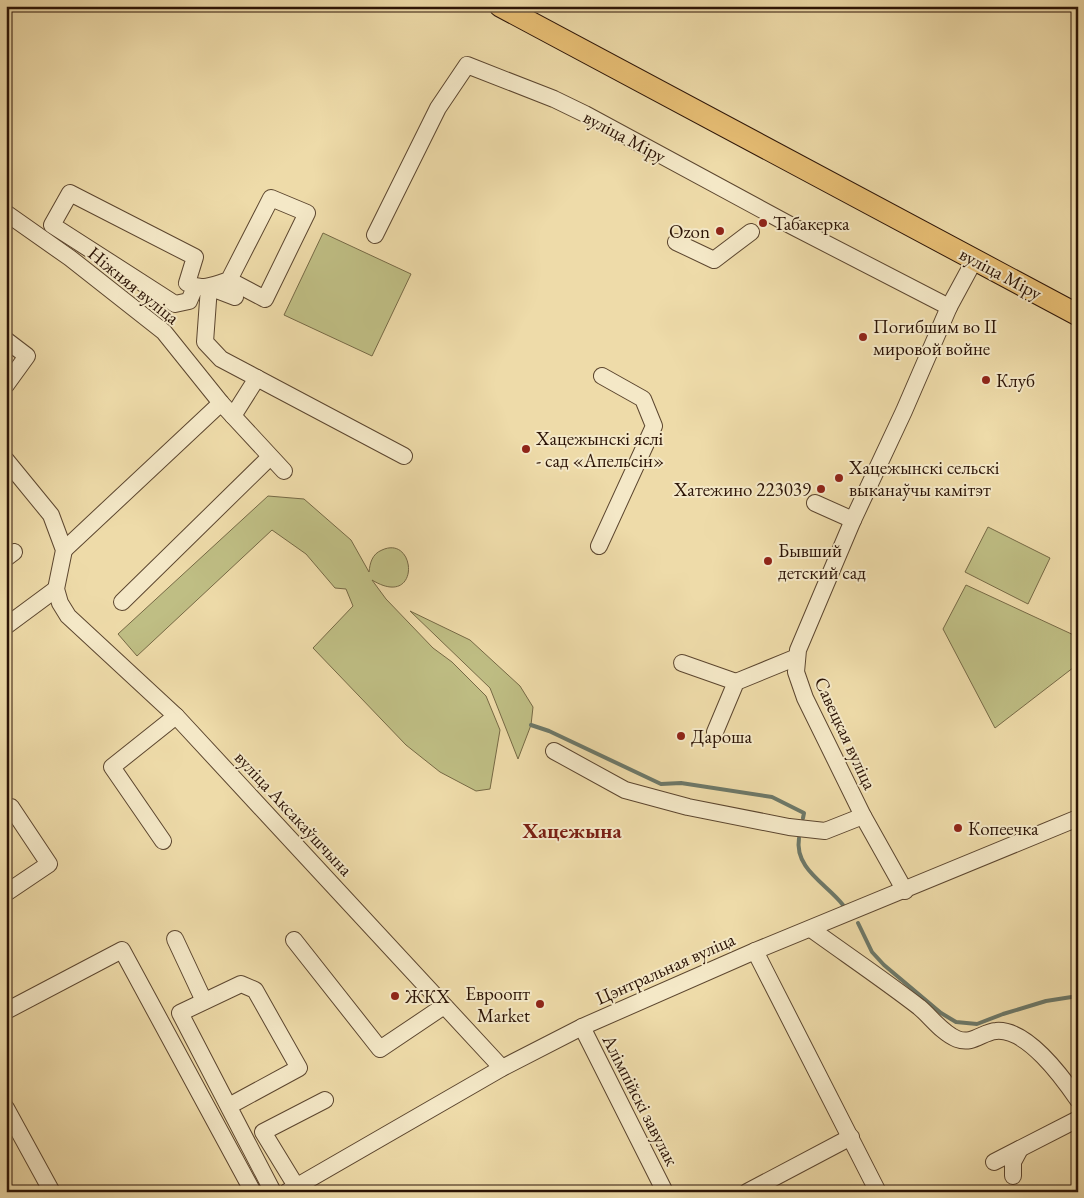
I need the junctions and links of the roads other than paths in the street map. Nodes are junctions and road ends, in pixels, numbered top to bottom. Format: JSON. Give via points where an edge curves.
{"nodes":[{"id":1,"x":500,"y":6,"type":"edge"},
{"id":2,"x":6,"y":213,"type":"edge"},
{"id":3,"x":751,"y":232,"type":"dead end"},
{"id":4,"x":375,"y":235,"type":"dead end"},
{"id":5,"x":676,"y":242,"type":"dead end"},
{"id":6,"x":975,"y":259,"type":"junction"},
{"id":7,"x":230,"y":280,"type":"junction"},
{"id":8,"x":198,"y":292,"type":"junction"},
{"id":9,"x":235,"y":297,"type":"dead end"},
{"id":10,"x":949,"y":307,"type":"junction"},
{"id":11,"x":1078,"y":315,"type":"edge"},
{"id":12,"x":207,"y":317,"type":"junction"},
{"id":13,"x":6,"y":340,"type":"edge"},
{"id":14,"x":602,"y":376,"type":"dead end"},
{"id":15,"x":257,"y":378,"type":"junction"},
{"id":16,"x":6,"y":385,"type":"edge"},
{"id":17,"x":221,"y":403,"type":"junction"},
{"id":18,"x":233,"y":416,"type":"junction"},
{"id":19,"x":404,"y":456,"type":"dead end"},
{"id":20,"x":270,"y":457,"type":"junction"},
{"id":21,"x":6,"y":460,"type":"edge"},
{"id":22,"x":284,"y":471,"type":"dead end"},
{"id":23,"x":815,"y":503,"type":"dead end"},
{"id":24,"x":853,"y":520,"type":"junction"},
{"id":25,"x":599,"y":546,"type":"dead end"},
{"id":26,"x":64,"y":550,"type":"junction"},
{"id":27,"x":56,"y":589,"type":"junction"},
{"id":28,"x":122,"y":602,"type":"dead end"},
{"id":29,"x":6,"y":626,"type":"edge"},
{"id":30,"x":797,"y":657,"type":"junction"},
{"id":31,"x":682,"y":663,"type":"dead end"},
{"id":32,"x":736,"y":682,"type":"junction"},
{"id":33,"x":176,"y":716,"type":"junction"},
{"id":34,"x":715,"y":732,"type":"dead end"},
{"id":35,"x":554,"y":750,"type":"dead end"},
{"id":36,"x":6,"y":811,"type":"edge"},
{"id":37,"x":863,"y":816,"type":"junction"},
{"id":38,"x":1078,"y":818,"type":"edge"},
{"id":39,"x":163,"y":842,"type":"dead end"},
{"id":40,"x":905,"y":891,"type":"junction"},
{"id":41,"x":6,"y":893,"type":"edge"},
{"id":42,"x":811,"y":929,"type":"junction"},
{"id":43,"x":175,"y":939,"type":"dead end"},
{"id":44,"x":294,"y":940,"type":"dead end"},
{"id":45,"x":755,"y":951,"type":"junction"},
{"id":46,"x":204,"y":1001,"type":"junction"},
{"id":47,"x":444,"y":1006,"type":"junction"},
{"id":48,"x":6,"y":1011,"type":"edge"},
{"id":49,"x":582,"y":1027,"type":"junction"},
{"id":50,"x":502,"y":1068,"type":"junction"},
{"id":51,"x":325,"y":1100,"type":"dead end"},
{"id":52,"x":1078,"y":1100,"type":"edge"},
{"id":53,"x":229,"y":1106,"type":"junction"},
{"id":54,"x":6,"y":1108,"type":"edge"},
{"id":55,"x":1078,"y":1119,"type":"edge"},
{"id":56,"x":851,"y":1137,"type":"junction"},
{"id":57,"x":1020,"y":1149,"type":"junction"},
{"id":58,"x":994,"y":1162,"type":"dead end"},
{"id":59,"x":1013,"y":1176,"type":"dead end"},
{"id":60,"x":291,"y":1189,"type":"edge"},
{"id":61,"x":52,"y":1192,"type":"edge"},
{"id":62,"x":253,"y":1192,"type":"edge"},
{"id":63,"x":273,"y":1192,"type":"edge"},
{"id":64,"x":665,"y":1192,"type":"edge"},
{"id":65,"x":747,"y":1192,"type":"edge"},
{"id":66,"x":878,"y":1192,"type":"edge"}],
"edges":[{"from":1,"to":6,"type":"main road","name":"вуліца Міру"},
{"from":2,"to":17,"type":"street","name":"Ніжняя вуліца","via":[[70,258],[164,332]]},
{"from":3,"to":5,"type":"street","via":[[714,260]]},
{"from":4,"to":10,"type":"street","name":"вуліца Міру","via":[[438,108],[467,65],[585,114]]},
{"from":6,"to":10,"type":"street","name":"Савецкая вуліца"},
{"from":6,"to":11,"type":"main road","name":"вуліца Міру"},
{"from":7,"to":7,"type":"street","via":[[271,198],[307,213],[265,299]]},
{"from":7,"to":8,"type":"street"},
{"from":8,"to":8,"type":"street","via":[[188,283],[195,257],[70,193],[52,224],[175,304]]},
{"from":8,"to":9,"type":"street"},
{"from":8,"to":12,"type":"street"},
{"from":8,"to":12,"type":"street"},
{"from":10,"to":24,"type":"street","name":"Савецкая вуліца"},
{"from":12,"to":15,"type":"street","via":[[205,342],[221,359]]},
{"from":13,"to":16,"type":"street","via":[[27,356]]},
{"from":14,"to":25,"type":"street","via":[[643,399],[654,426]]},
{"from":15,"to":18,"type":"street"},
{"from":15,"to":19,"type":"street"},
{"from":17,"to":18,"type":"street","name":"Ніжняя вуліца"},
{"from":17,"to":26,"type":"street"},
{"from":18,"to":20,"type":"street","name":"Ніжняя вуліца"},
{"from":20,"to":22,"type":"street","name":"Ніжняя вуліца"},
{"from":20,"to":28,"type":"street"},
{"from":21,"to":26,"type":"street","via":[[51,515]]},
{"from":23,"to":24,"type":"street"},
{"from":24,"to":30,"type":"street","name":"Савецкая вуліца"},
{"from":26,"to":27,"type":"street"},
{"from":27,"to":29,"type":"street"},
{"from":27,"to":33,"type":"street","name":"вуліца Аксакаўшчына","via":[[68,616]]},
{"from":30,"to":32,"type":"street"},
{"from":30,"to":37,"type":"street","name":"Савецкая вуліца","via":[[796,672],[805,698]]},
{"from":31,"to":32,"type":"street"},
{"from":32,"to":34,"type":"street"},
{"from":33,"to":39,"type":"street","via":[[112,767]]},
{"from":33,"to":47,"type":"street","name":"вуліца Аксакаўшчына"},
{"from":35,"to":37,"type":"street","via":[[625,790],[688,807],[825,831]]},
{"from":36,"to":41,"type":"street","via":[[11,808],[49,864]]},
{"from":37,"to":40,"type":"street","name":"Савецкая вуліца"},
{"from":38,"to":40,"type":"street","name":"Цэнтральная вуліца"},
{"from":40,"to":42,"type":"street","name":"Цэнтральная вуліца"},
{"from":42,"to":45,"type":"street","name":"Цэнтральная вуліца"},
{"from":42,"to":52,"type":"street","via":[[957,1039],[970,1041],[997,1030],[1014,1035],[1035,1048]]},
{"from":43,"to":46,"type":"street"},
{"from":44,"to":47,"type":"street","via":[[380,1050]]},
{"from":45,"to":49,"type":"street","name":"Цэнтральная вуліца"},
{"from":45,"to":56,"type":"street"},
{"from":46,"to":53,"type":"street","via":[[180,1013]]},
{"from":46,"to":53,"type":"street","via":[[241,984],[255,990],[299,1068]]},
{"from":47,"to":50,"type":"street","name":"вуліца Аксакаўшчына"},
{"from":48,"to":62,"type":"street","via":[[122,950]]},
{"from":49,"to":50,"type":"street","name":"Цэнтральная вуліца"},
{"from":49,"to":64,"type":"street","name":"Алімпійскі завулак"},
{"from":50,"to":60,"type":"street","name":"Цэнтральная вуліца"},
{"from":51,"to":60,"type":"street","via":[[263,1132]]},
{"from":53,"to":63,"type":"street"},
{"from":54,"to":61,"type":"street"},
{"from":55,"to":57,"type":"street"},
{"from":56,"to":65,"type":"street"},
{"from":56,"to":66,"type":"street"},
{"from":57,"to":58,"type":"street"},
{"from":57,"to":59,"type":"street","via":[[1013,1162]]}]}
